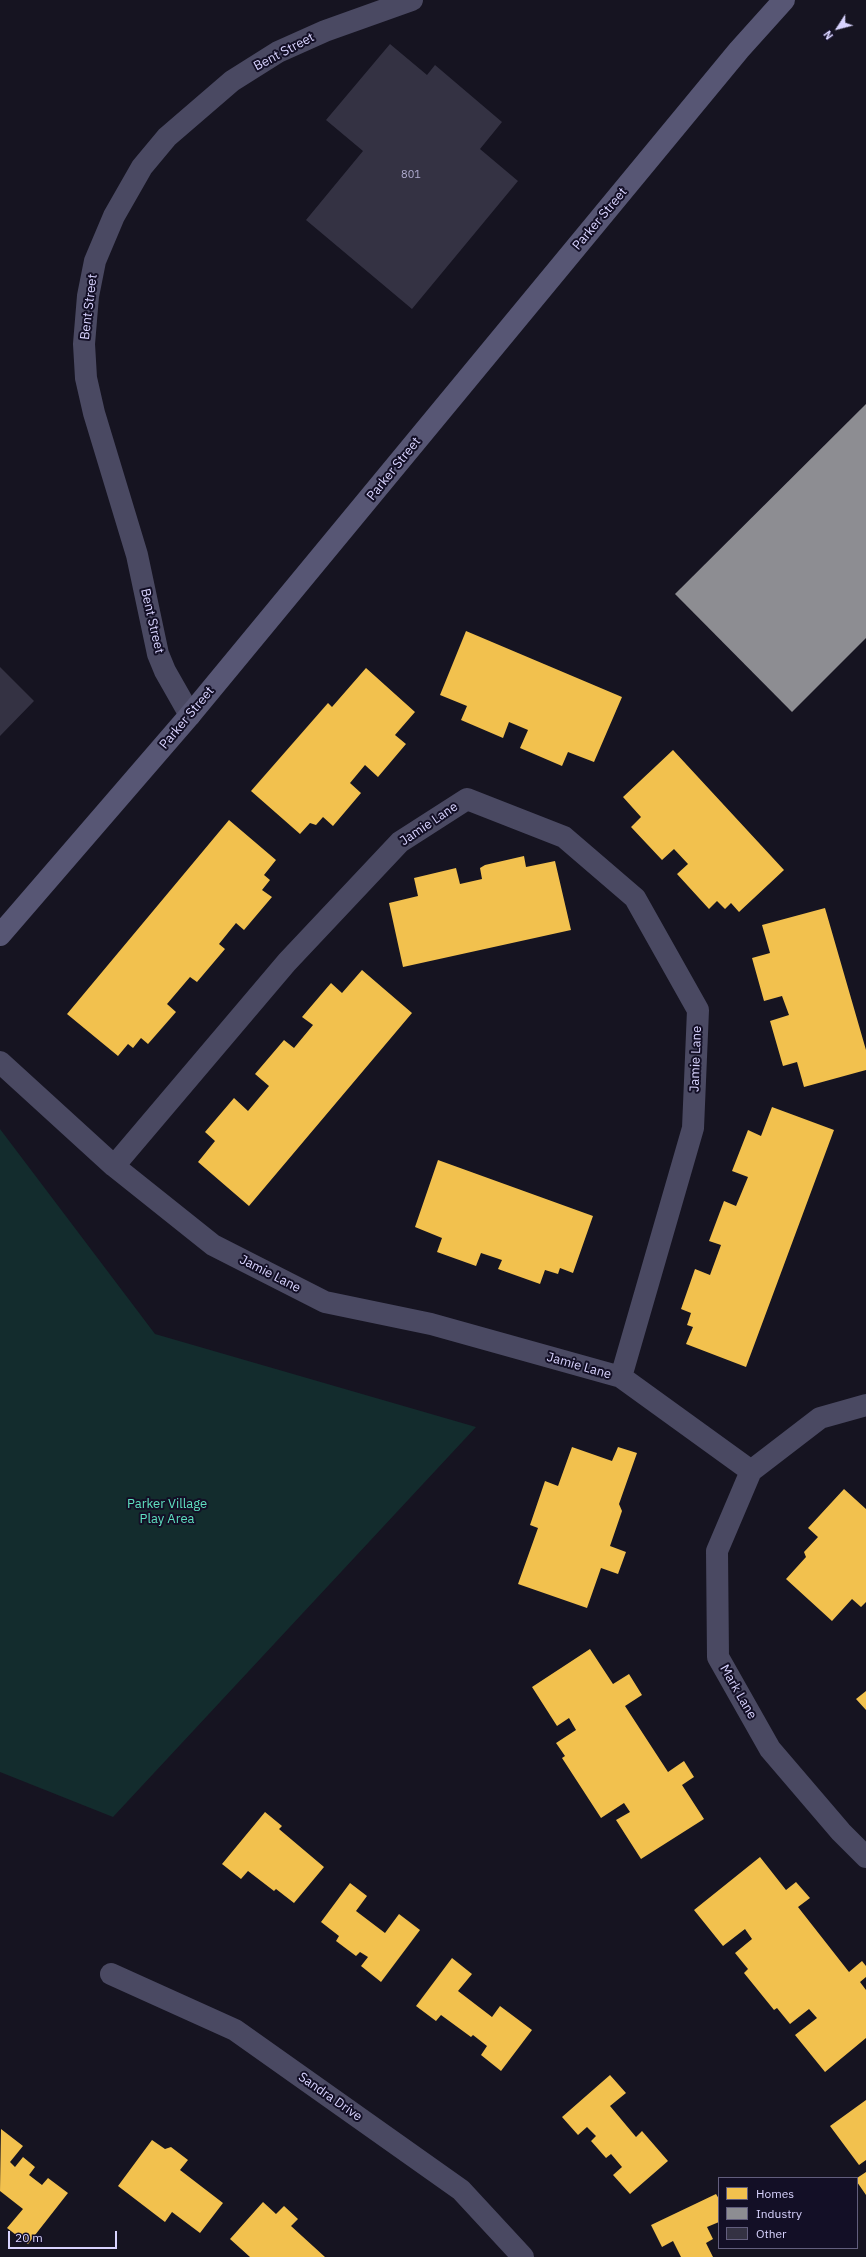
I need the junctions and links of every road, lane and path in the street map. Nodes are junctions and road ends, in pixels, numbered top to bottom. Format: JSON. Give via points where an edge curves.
{"nodes":[{"id":1,"x":412,"y":0,"type":"edge"},
{"id":2,"x":784,"y":0,"type":"edge"},
{"id":3,"x":190,"y":715,"type":"junction"},
{"id":4,"x":0,"y":935,"type":"edge"},
{"id":5,"x":0,"y":1062,"type":"edge"},
{"id":6,"x":114,"y":1166,"type":"junction"},
{"id":7,"x":620,"y":1377,"type":"junction"},
{"id":8,"x":866,"y":1405,"type":"edge"},
{"id":9,"x":751,"y":1471,"type":"junction"},
{"id":10,"x":866,"y":1857,"type":"edge"},
{"id":11,"x":111,"y":1974,"type":"dead end"},
{"id":12,"x":523,"y":2257,"type":"edge"}],
"edges":[{"from":1,"to":3,"type":"street","name":"Bent Street","via":[[325,31],[278,52],[232,81],[167,137],[142,167],[114,216],[95,261],[84,337],[86,378],[94,413],[137,555],[158,654]]},
{"from":2,"to":3,"type":"street","name":"Parker Street","via":[[739,50]]},
{"from":3,"to":4,"type":"street","name":"Parker Street"},
{"from":5,"to":6,"type":"street","name":"Jamie Lane"},
{"from":6,"to":7,"type":"street","name":"Jamie Lane","via":[[214,1245],[325,1302],[431,1324]]},
{"from":6,"to":7,"type":"street","name":"Jamie Lane","via":[[287,962],[400,842],[467,799],[564,837],[635,898],[698,1010],[693,1128]]},
{"from":7,"to":9,"type":"street"},
{"from":8,"to":9,"type":"street","name":"Mark Lane","via":[[820,1418]]},
{"from":9,"to":10,"type":"street","name":"Mark Lane","via":[[717,1551],[718,1657],[770,1749],[841,1832]]},
{"from":11,"to":12,"type":"street","name":"Sandra Drive","via":[[235,2030],[461,2190]]}]}
